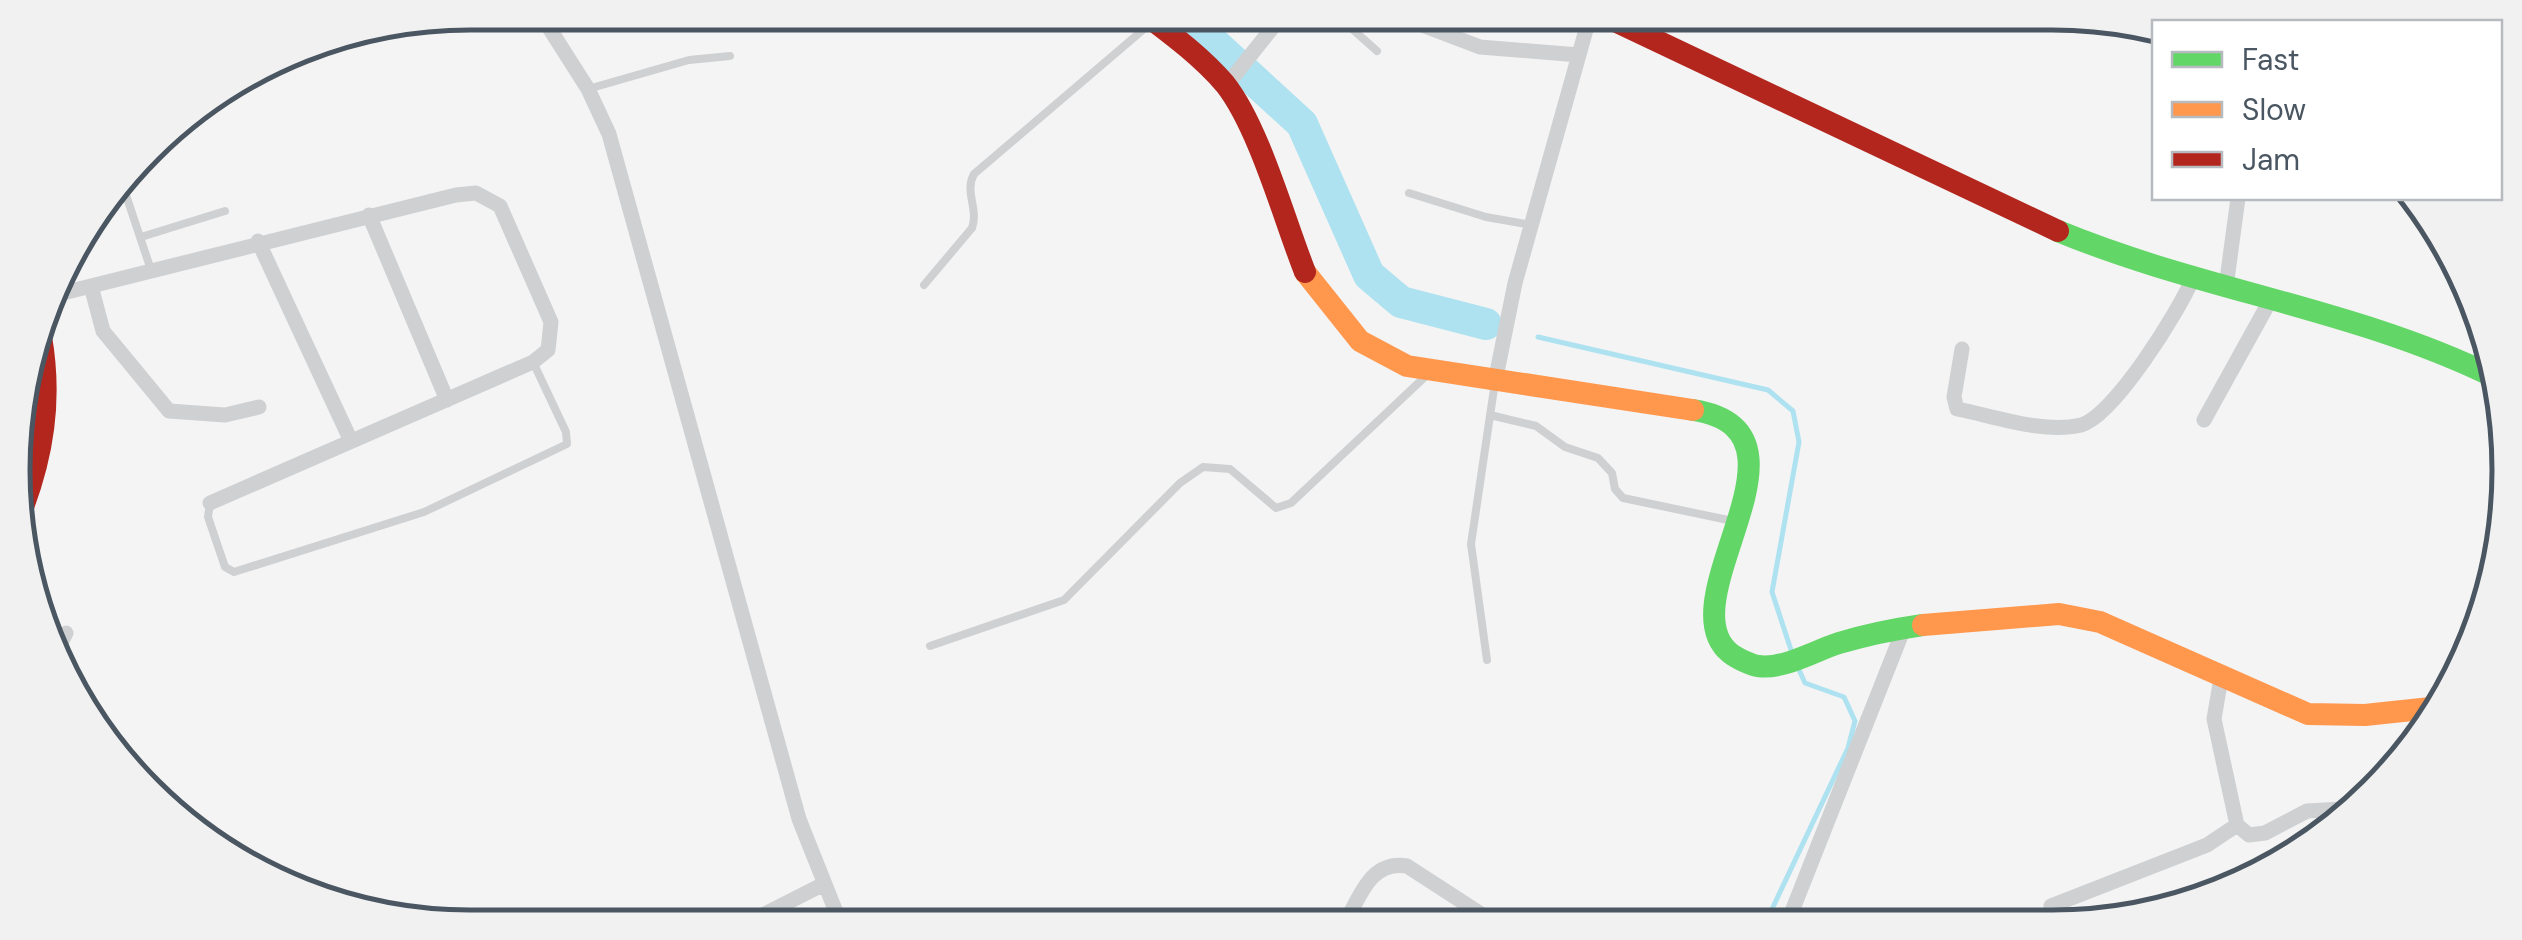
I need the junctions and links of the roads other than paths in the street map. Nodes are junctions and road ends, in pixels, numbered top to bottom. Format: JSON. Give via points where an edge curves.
{"nodes":[{"id":1,"x":550,"y":30,"type":"edge"},
{"id":2,"x":1133,"y":30,"type":"edge"},
{"id":3,"x":1166,"y":30,"type":"edge"},
{"id":4,"x":1271,"y":30,"type":"edge"},
{"id":5,"x":1353,"y":30,"type":"edge"},
{"id":6,"x":1435,"y":30,"type":"edge"},
{"id":7,"x":1588,"y":30,"type":"edge"},
{"id":8,"x":1632,"y":30,"type":"edge"},
{"id":9,"x":1377,"y":51,"type":"dead end"},
{"id":10,"x":1579,"y":55,"type":"junction"},
{"id":11,"x":730,"y":56,"type":"dead end"},
{"id":12,"x":1232,"y":79,"type":"junction"},
{"id":13,"x":588,"y":89,"type":"junction"},
{"id":14,"x":1409,"y":194,"type":"dead end"},
{"id":15,"x":126,"y":195,"type":"edge"},
{"id":16,"x":2238,"y":200,"type":"edge"},
{"id":17,"x":225,"y":212,"type":"dead end"},
{"id":18,"x":369,"y":215,"type":"junction"},
{"id":19,"x":1532,"y":225,"type":"junction"},
{"id":20,"x":140,"y":238,"type":"junction"},
{"id":21,"x":258,"y":241,"type":"junction"},
{"id":22,"x":151,"y":270,"type":"junction"},
{"id":23,"x":2194,"y":278,"type":"junction"},
{"id":24,"x":924,"y":285,"type":"dead end"},
{"id":25,"x":90,"y":286,"type":"junction"},
{"id":26,"x":2226,"y":287,"type":"junction"},
{"id":27,"x":67,"y":292,"type":"edge"},
{"id":28,"x":2270,"y":299,"type":"junction"},
{"id":29,"x":1962,"y":349,"type":"dead end"},
{"id":30,"x":44,"y":359,"type":"edge"},
{"id":31,"x":533,"y":362,"type":"junction"},
{"id":32,"x":1432,"y":370,"type":"junction"},
{"id":33,"x":2480,"y":370,"type":"edge"},
{"id":34,"x":1496,"y":377,"type":"junction"},
{"id":35,"x":447,"y":400,"type":"junction"},
{"id":36,"x":259,"y":406,"type":"dead end"},
{"id":37,"x":1490,"y":415,"type":"junction"},
{"id":38,"x":2204,"y":420,"type":"dead end"},
{"id":39,"x":351,"y":440,"type":"junction"},
{"id":40,"x":30,"y":482,"type":"edge"},
{"id":41,"x":210,"y":504,"type":"joint"},
{"id":42,"x":1734,"y":521,"type":"junction"},
{"id":43,"x":1904,"y":628,"type":"junction"},
{"id":44,"x":66,"y":633,"type":"dead end"},
{"id":45,"x":63,"y":638,"type":"edge"},
{"id":46,"x":930,"y":646,"type":"dead end"},
{"id":47,"x":1487,"y":660,"type":"dead end"},
{"id":48,"x":2221,"y":678,"type":"junction"},
{"id":49,"x":2422,"y":708,"type":"edge"},
{"id":50,"x":2332,"y":809,"type":"edge"},
{"id":51,"x":2237,"y":825,"type":"junction"},
{"id":52,"x":824,"y":884,"type":"junction"},
{"id":53,"x":2051,"y":906,"type":"dead end"},
{"id":54,"x":773,"y":910,"type":"edge"},
{"id":55,"x":835,"y":910,"type":"edge"},
{"id":56,"x":1353,"y":910,"type":"edge"},
{"id":57,"x":1471,"y":910,"type":"edge"},
{"id":58,"x":1793,"y":910,"type":"edge"}],
"edges":[{"from":1,"to":13,"type":"street"},
{"from":2,"to":24,"type":"lane","via":[[974,174],[972,228]]},
{"from":3,"to":12,"type":"street"},
{"from":4,"to":12,"type":"street"},
{"from":5,"to":9,"type":"lane"},
{"from":6,"to":10,"type":"street","via":[[1480,47]]},
{"from":7,"to":10,"type":"street"},
{"from":8,"to":23,"type":"street","via":[[2060,233]]},
{"from":10,"to":19,"type":"street"},
{"from":11,"to":13,"type":"lane","via":[[704,56]]},
{"from":12,"to":32,"type":"street","via":[[1300,262],[1330,309],[1388,359]]},
{"from":13,"to":52,"type":"street","via":[[635,220],[784,768]]},
{"from":14,"to":19,"type":"lane"},
{"from":15,"to":20,"type":"lane"},
{"from":16,"to":26,"type":"street"},
{"from":17,"to":20,"type":"lane"},
{"from":18,"to":21,"type":"street"},
{"from":18,"to":31,"type":"street","via":[[456,195],[489,196],[500,206],[551,322],[548,350]]},
{"from":18,"to":35,"type":"street"},
{"from":19,"to":34,"type":"street"},
{"from":20,"to":22,"type":"lane"},
{"from":21,"to":22,"type":"street"},
{"from":21,"to":39,"type":"street"},
{"from":22,"to":25,"type":"street"},
{"from":23,"to":26,"type":"street"},
{"from":23,"to":29,"type":"street","via":[[2177,316],[2086,424],[2050,426],[1957,408]]},
{"from":25,"to":27,"type":"street"},
{"from":25,"to":36,"type":"street","via":[[103,331],[170,411],[226,415]]},
{"from":26,"to":28,"type":"street"},
{"from":28,"to":33,"type":"street","via":[[2431,346]]},
{"from":28,"to":38,"type":"street"},
{"from":30,"to":40,"type":"street","via":[[47,432]]},
{"from":31,"to":35,"type":"street"},
{"from":31,"to":41,"type":"lane","via":[[567,444],[477,489],[394,523],[234,572],[225,567],[208,518]]},
{"from":32,"to":34,"type":"street"},
{"from":32,"to":46,"type":"lane","via":[[1292,503],[1276,508],[1230,469],[1203,466],[1064,600]]},
{"from":34,"to":37,"type":"lane"},
{"from":34,"to":42,"type":"street","via":[[1712,414],[1739,425],[1750,441],[1750,462]]},
{"from":35,"to":39,"type":"street"},
{"from":37,"to":42,"type":"lane","via":[[1536,426],[1565,447],[1598,458],[1624,498]]},
{"from":37,"to":47,"type":"lane","via":[[1472,544]]},
{"from":39,"to":41,"type":"street"},
{"from":42,"to":43,"type":"street","via":[[1715,630],[1742,661],[1774,666]]},
{"from":43,"to":48,"type":"street","via":[[2059,614],[2100,622]]},
{"from":43,"to":58,"type":"street"},
{"from":44,"to":45,"type":"street"},
{"from":48,"to":49,"type":"street","via":[[2315,715]]},
{"from":48,"to":51,"type":"street","via":[[2214,719]]},
{"from":50,"to":51,"type":"street","via":[[2306,810],[2265,833],[2249,835]]},
{"from":51,"to":53,"type":"street","via":[[2208,846]]},
{"from":52,"to":54,"type":"street"},
{"from":52,"to":55,"type":"street"},
{"from":56,"to":57,"type":"street","via":[[1373,874],[1394,864]]}]}
